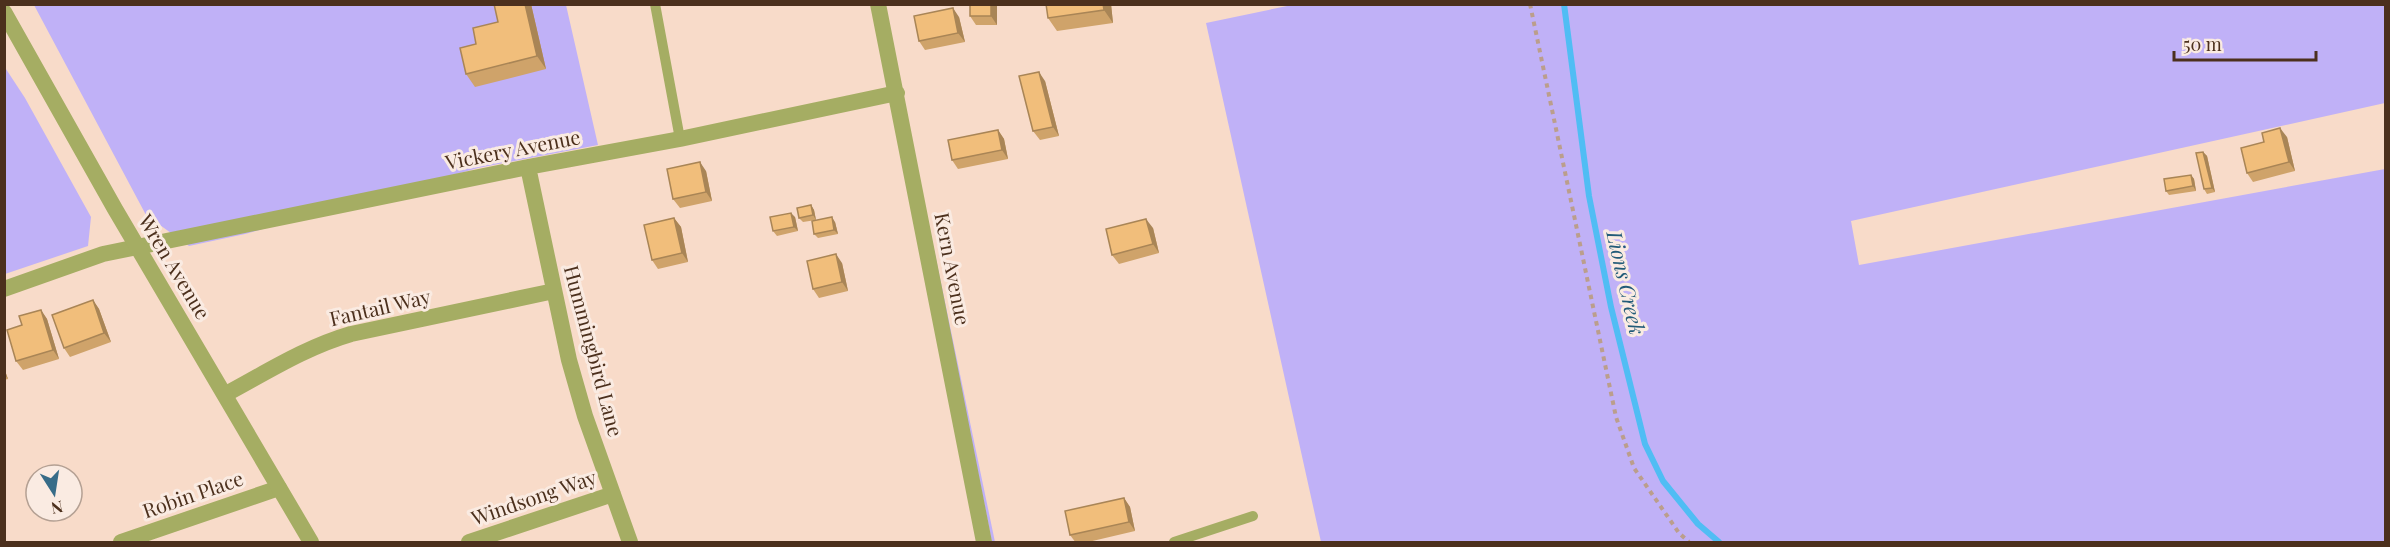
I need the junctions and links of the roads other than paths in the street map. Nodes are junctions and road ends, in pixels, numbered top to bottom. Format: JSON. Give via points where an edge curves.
{"nodes":[{"id":1,"x":655,"y":4,"type":"edge"},
{"id":2,"x":878,"y":4,"type":"edge"},
{"id":3,"x":4,"y":12,"type":"edge"},
{"id":4,"x":897,"y":93,"type":"junction"},
{"id":5,"x":680,"y":139,"type":"junction"},
{"id":6,"x":528,"y":167,"type":"junction"},
{"id":7,"x":138,"y":247,"type":"junction"},
{"id":8,"x":4,"y":289,"type":"edge"},
{"id":9,"x":554,"y":291,"type":"junction"},
{"id":10,"x":226,"y":394,"type":"junction"},
{"id":11,"x":279,"y":488,"type":"junction"},
{"id":12,"x":613,"y":494,"type":"junction"},
{"id":13,"x":1253,"y":516,"type":"dead end"},
{"id":14,"x":121,"y":543,"type":"edge"},
{"id":15,"x":311,"y":543,"type":"edge"},
{"id":16,"x":469,"y":543,"type":"edge"},
{"id":17,"x":630,"y":543,"type":"edge"},
{"id":18,"x":984,"y":543,"type":"edge"},
{"id":19,"x":1174,"y":543,"type":"edge"}],
"edges":[{"from":1,"to":5,"type":"lane"},
{"from":2,"to":4,"type":"street","name":"Kern Avenue"},
{"from":3,"to":7,"type":"street","name":"Wren Avenue"},
{"from":4,"to":5,"type":"street","name":"Vickery Avenue"},
{"from":4,"to":18,"type":"street","name":"Kern Avenue"},
{"from":5,"to":6,"type":"street","name":"Vickery Avenue"},
{"from":6,"to":7,"type":"street","name":"Vickery Avenue"},
{"from":6,"to":9,"type":"street","name":"Hummingbird Lane"},
{"from":7,"to":8,"type":"street","name":"Vickery Avenue","via":[[103,254]]},
{"from":7,"to":10,"type":"street","name":"Wren Avenue"},
{"from":9,"to":10,"type":"street","name":"Fantail Way","via":[[329,340]]},
{"from":9,"to":12,"type":"street","name":"Hummingbird Lane","via":[[585,416]]},
{"from":10,"to":11,"type":"street","name":"Wren Avenue"},
{"from":11,"to":14,"type":"street","name":"Robin Place"},
{"from":11,"to":15,"type":"street","name":"Wren Avenue"},
{"from":12,"to":16,"type":"street","name":"Windsong Way"},
{"from":12,"to":17,"type":"street","name":"Hummingbird Lane"},
{"from":13,"to":19,"type":"lane"}]}
